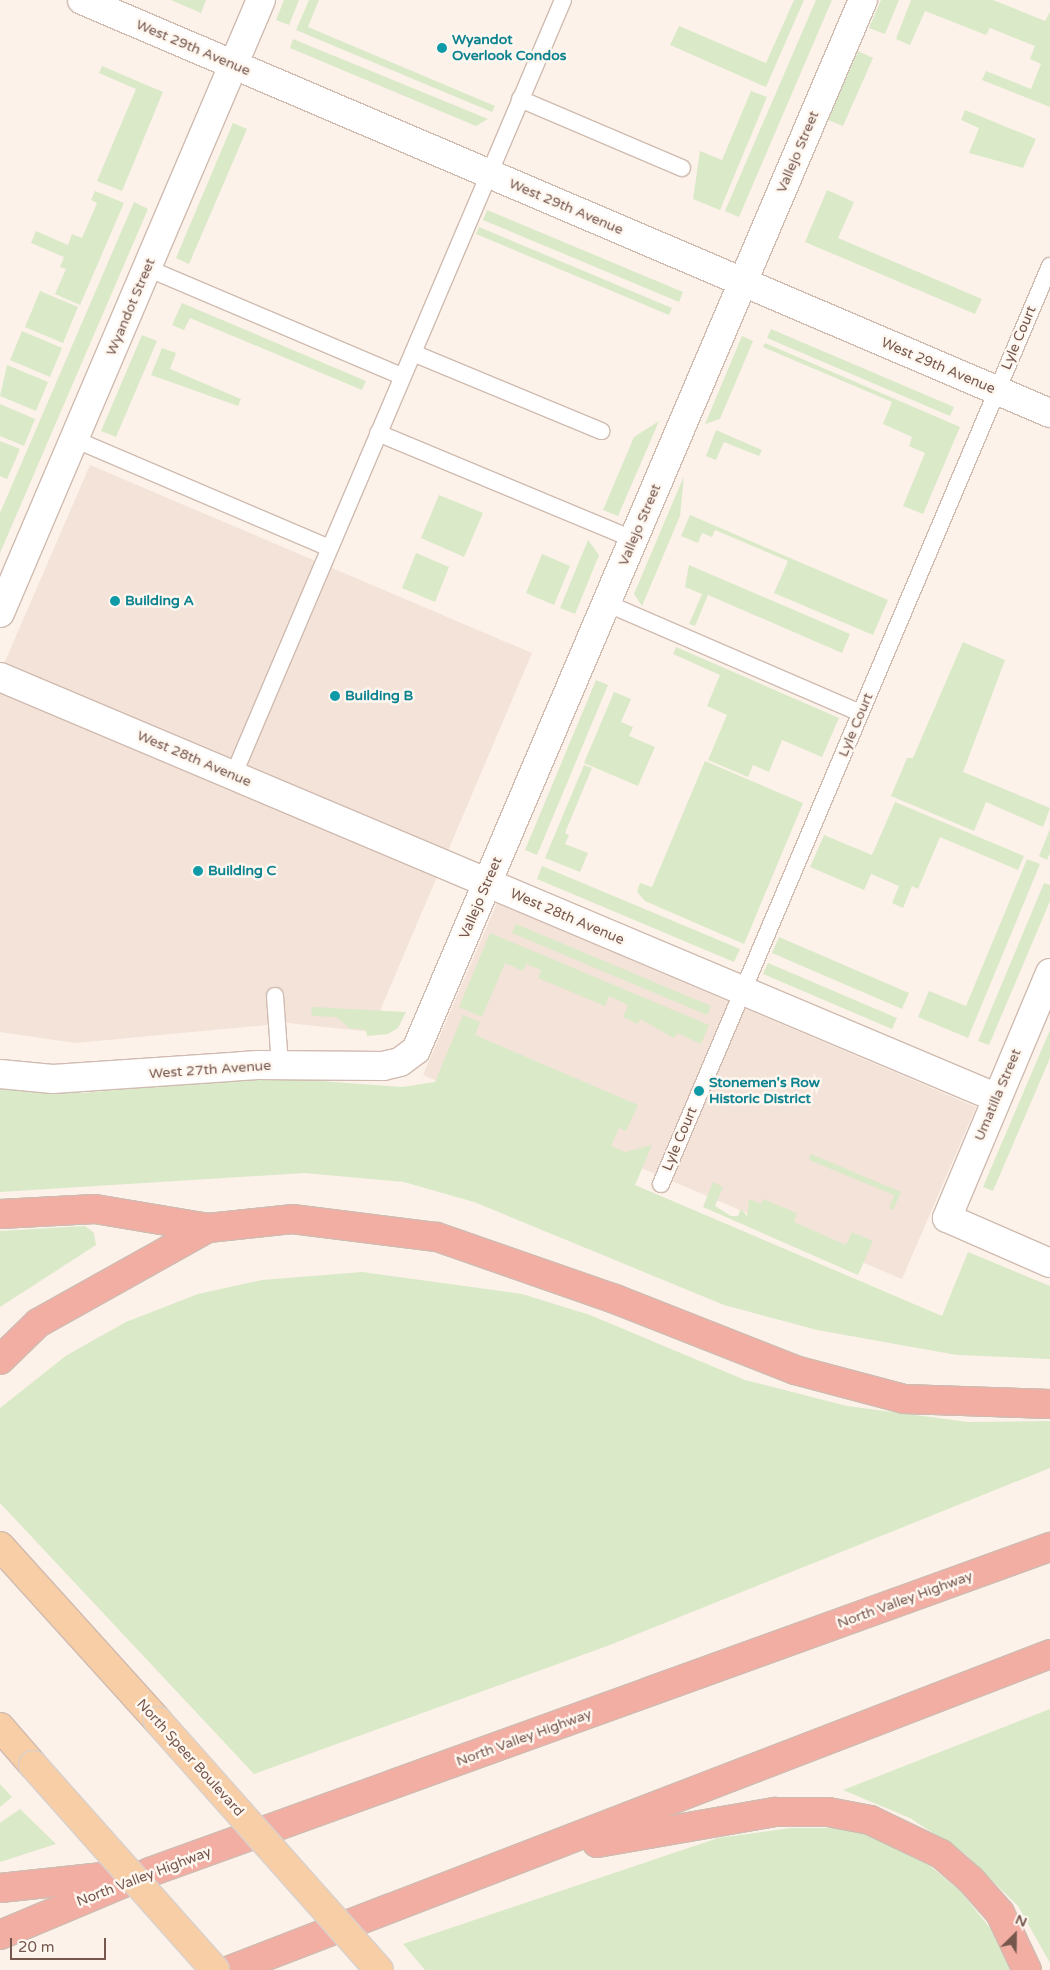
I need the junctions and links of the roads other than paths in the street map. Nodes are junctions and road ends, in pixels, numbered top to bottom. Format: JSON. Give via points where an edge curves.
{"nodes":[{"id":1,"x":82,"y":0,"type":"edge"},
{"id":2,"x":261,"y":0,"type":"edge"},
{"id":3,"x":563,"y":0,"type":"edge"},
{"id":4,"x":863,"y":0,"type":"edge"},
{"id":5,"x":234,"y":65,"type":"junction"},
{"id":6,"x":520,"y":99,"type":"junction"},
{"id":7,"x":682,"y":168,"type":"dead end"},
{"id":8,"x":489,"y":174,"type":"junction"},
{"id":9,"x":1050,"y":266,"type":"edge"},
{"id":10,"x":147,"y":268,"type":"junction"},
{"id":11,"x":743,"y":282,"type":"junction"},
{"id":12,"x":412,"y":352,"type":"junction"},
{"id":13,"x":402,"y":376,"type":"junction"},
{"id":14,"x":997,"y":391,"type":"junction"},
{"id":15,"x":1050,"y":413,"type":"edge"},
{"id":16,"x":601,"y":432,"type":"dead end"},
{"id":17,"x":378,"y":434,"type":"junction"},
{"id":18,"x":74,"y":439,"type":"junction"},
{"id":19,"x":634,"y":539,"type":"junction"},
{"id":20,"x":329,"y":548,"type":"junction"},
{"id":21,"x":606,"y":603,"type":"junction"},
{"id":22,"x":0,"y":614,"type":"edge"},
{"id":23,"x":0,"y":677,"type":"edge"},
{"id":24,"x":860,"y":713,"type":"junction"},
{"id":25,"x":232,"y":776,"type":"junction"},
{"id":26,"x":487,"y":883,"type":"junction"},
{"id":27,"x":1050,"y":973,"type":"edge"},
{"id":28,"x":743,"y":991,"type":"junction"},
{"id":29,"x":275,"y":996,"type":"dead end"},
{"id":30,"x":416,"y":1050,"type":"joint"},
{"id":31,"x":280,"y":1066,"type":"junction"},
{"id":32,"x":0,"y":1074,"type":"edge"},
{"id":33,"x":997,"y":1098,"type":"junction"},
{"id":34,"x":661,"y":1184,"type":"dead end"},
{"id":35,"x":0,"y":1214,"type":"edge"},
{"id":36,"x":208,"y":1228,"type":"junction"},
{"id":37,"x":1050,"y":1263,"type":"edge"},
{"id":38,"x":0,"y":1360,"type":"edge"},
{"id":39,"x":1050,"y":1404,"type":"edge"},
{"id":40,"x":0,"y":1546,"type":"edge"},
{"id":41,"x":1050,"y":1547,"type":"edge"},
{"id":42,"x":1050,"y":1654,"type":"edge"},
{"id":43,"x":0,"y":1727,"type":"edge"},
{"id":44,"x":530,"y":1856,"type":"junction"},
{"id":45,"x":150,"y":1872,"type":"junction"},
{"id":46,"x":0,"y":1888,"type":"edge"},
{"id":47,"x":0,"y":1934,"type":"edge"},
{"id":48,"x":215,"y":1970,"type":"edge"},
{"id":49,"x":231,"y":1970,"type":"edge"},
{"id":50,"x":379,"y":1970,"type":"edge"},
{"id":51,"x":1028,"y":1970,"type":"edge"}],
"edges":[{"from":1,"to":5,"type":"street","name":"West 29th Avenue"},
{"from":2,"to":5,"type":"street","name":"Wyandot Street"},
{"from":3,"to":6,"type":"lane"},
{"from":4,"to":11,"type":"street","name":"Vallejo Street"},
{"from":5,"to":8,"type":"street","name":"West 29th Avenue"},
{"from":5,"to":10,"type":"street","name":"Wyandot Street"},
{"from":6,"to":7,"type":"lane"},
{"from":6,"to":8,"type":"lane"},
{"from":8,"to":11,"type":"street","name":"West 29th Avenue"},
{"from":8,"to":12,"type":"lane"},
{"from":9,"to":14,"type":"lane","name":"Lyle Court"},
{"from":10,"to":13,"type":"lane"},
{"from":10,"to":18,"type":"street","name":"Wyandot Street"},
{"from":11,"to":14,"type":"street","name":"West 29th Avenue"},
{"from":11,"to":19,"type":"street","name":"Vallejo Street"},
{"from":12,"to":13,"type":"lane"},
{"from":12,"to":16,"type":"lane"},
{"from":13,"to":17,"type":"lane"},
{"from":14,"to":15,"type":"street","name":"West 29th Avenue"},
{"from":14,"to":24,"type":"lane","name":"Lyle Court"},
{"from":17,"to":19,"type":"lane"},
{"from":17,"to":20,"type":"lane"},
{"from":18,"to":20,"type":"lane"},
{"from":18,"to":22,"type":"street","name":"Wyandot Street"},
{"from":19,"to":21,"type":"street","name":"Vallejo Street"},
{"from":20,"to":25,"type":"lane"},
{"from":21,"to":24,"type":"lane"},
{"from":21,"to":26,"type":"street","name":"Vallejo Street"},
{"from":23,"to":25,"type":"street","name":"West 28th Avenue"},
{"from":24,"to":28,"type":"lane","name":"Lyle Court"},
{"from":25,"to":26,"type":"street","name":"West 28th Avenue"},
{"from":26,"to":28,"type":"street","name":"West 28th Avenue"},
{"from":26,"to":30,"type":"street","name":"Vallejo Street"},
{"from":27,"to":33,"type":"street","name":"Umatilla Street"},
{"from":28,"to":33,"type":"street","name":"West 28th Avenue"},
{"from":28,"to":34,"type":"lane","name":"Lyle Court"},
{"from":29,"to":31,"type":"lane"},
{"from":30,"to":31,"type":"street","name":"West 27th Avenue","via":[[400,1062],[383,1066]]},
{"from":31,"to":32,"type":"street","name":"West 27th Avenue","via":[[112,1078]]},
{"from":33,"to":37,"type":"street","name":"Umatilla Street","via":[[947,1218]]},
{"from":35,"to":36,"type":"highway","via":[[95,1210]]},
{"from":36,"to":38,"type":"highway","via":[[38,1323]]},
{"from":36,"to":39,"type":"highway","via":[[292,1219],[437,1237],[615,1299],[795,1370],[904,1399]]},
{"from":40,"to":50,"type":"main road","name":"North Speer Boulevard","bridge":true},
{"from":41,"to":45,"type":"highway","name":"North Valley Highway"},
{"from":42,"to":44,"type":"highway","via":[[896,1710]]},
{"from":43,"to":48,"type":"main road","bridge":true},
{"from":44,"to":49,"type":"highway"},
{"from":44,"to":51,"type":"highway","via":[[775,1812],[828,1812],[870,1820],[925,1845],[971,1880],[1000,1913]]},
{"from":45,"to":46,"type":"highway"},
{"from":45,"to":47,"type":"highway","name":"North Valley Highway"}]}
